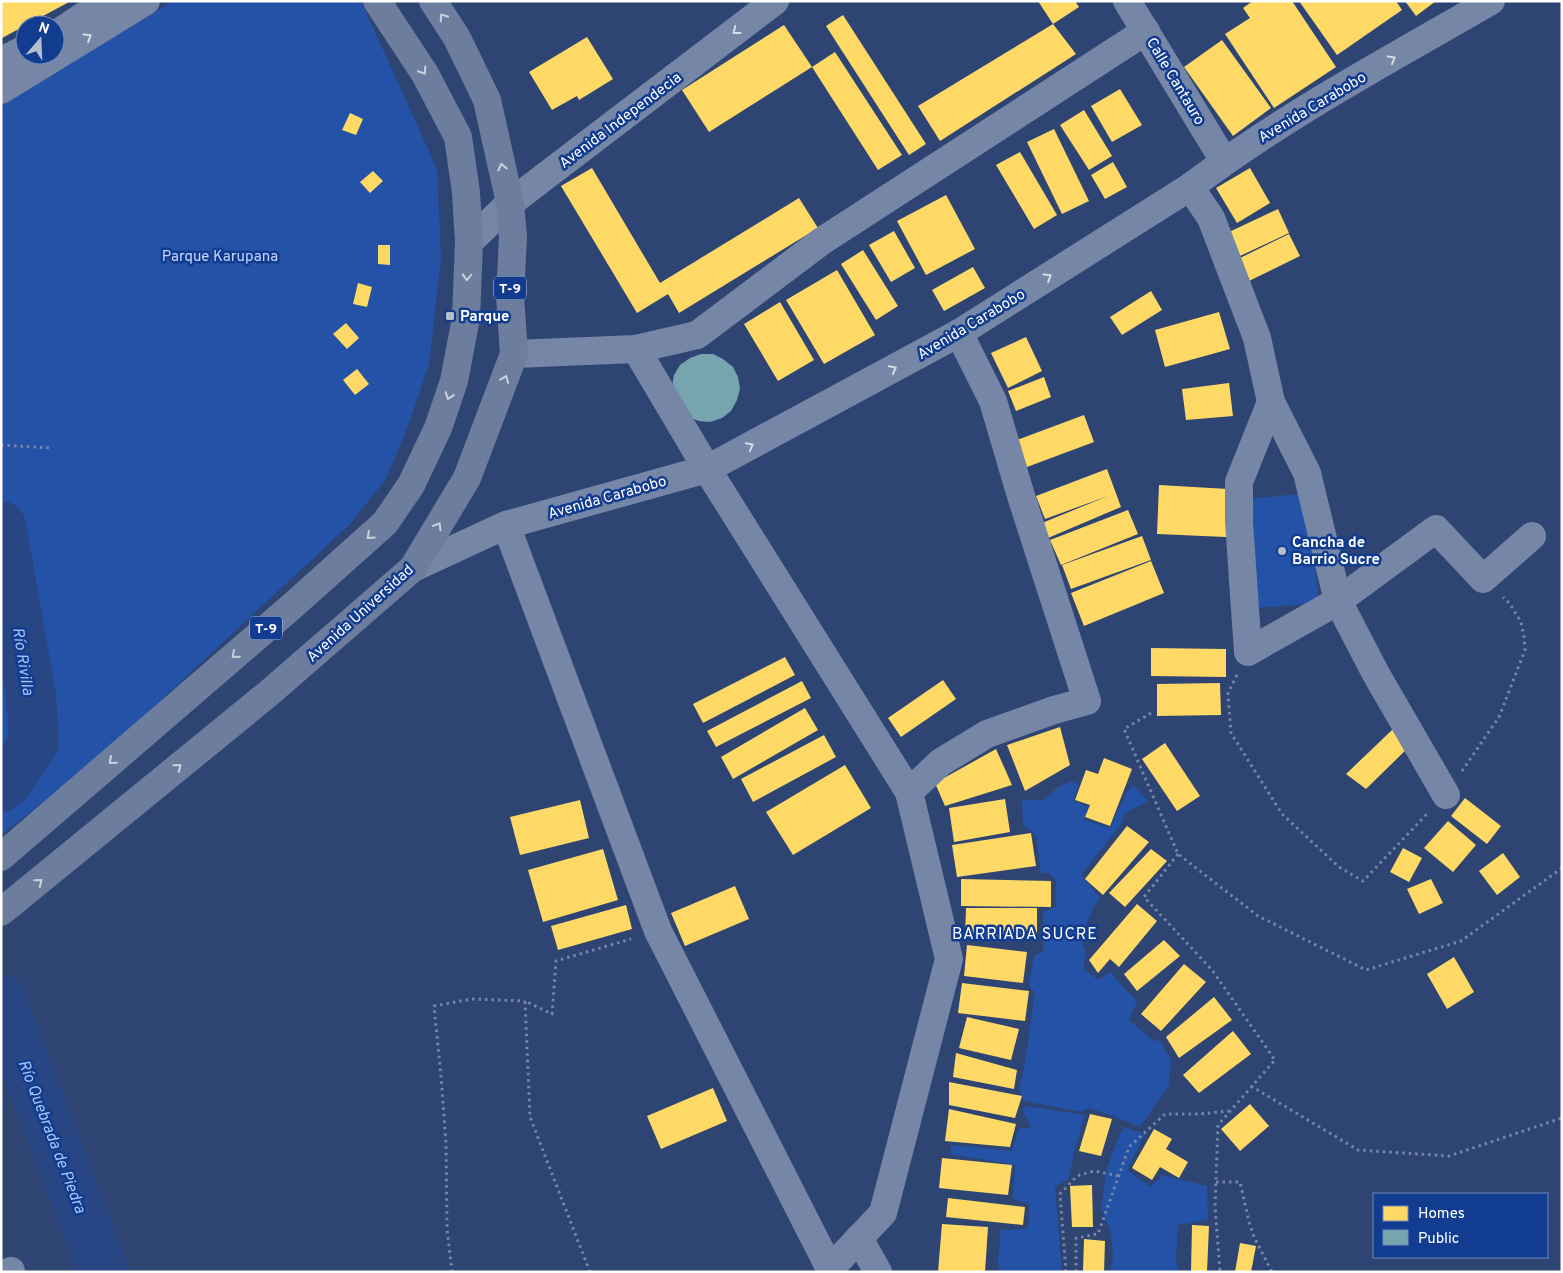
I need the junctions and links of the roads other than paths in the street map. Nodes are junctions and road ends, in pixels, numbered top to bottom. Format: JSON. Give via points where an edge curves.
{"nodes":[{"id":1,"x":106,"y":1,"type":"edge"},
{"id":2,"x":146,"y":1,"type":"edge"},
{"id":3,"x":377,"y":1,"type":"edge"},
{"id":4,"x":433,"y":1,"type":"edge"},
{"id":5,"x":775,"y":1,"type":"edge"},
{"id":6,"x":1127,"y":1,"type":"edge"},
{"id":7,"x":1491,"y":1,"type":"edge"},
{"id":8,"x":65,"y":28,"type":"edge"},
{"id":9,"x":1146,"y":31,"type":"junction"},
{"id":10,"x":15,"y":54,"type":"edge"},
{"id":11,"x":1,"y":61,"type":"edge"},
{"id":12,"x":1,"y":90,"type":"edge"},
{"id":13,"x":1224,"y":161,"type":"junction"},
{"id":14,"x":1190,"y":187,"type":"junction"},
{"id":15,"x":510,"y":203,"type":"junction"},
{"id":16,"x":469,"y":242,"type":"junction"},
{"id":17,"x":959,"y":334,"type":"junction"},
{"id":18,"x":636,"y":350,"type":"junction"},
{"id":19,"x":514,"y":354,"type":"junction"},
{"id":20,"x":1271,"y":402,"type":"junction"},
{"id":21,"x":707,"y":469,"type":"junction"},
{"id":22,"x":506,"y":525,"type":"junction"},
{"id":23,"x":1532,"y":536,"type":"dead end"},
{"id":24,"x":413,"y":568,"type":"junction"},
{"id":25,"x":1338,"y":601,"type":"junction"},
{"id":26,"x":909,"y":792,"type":"junction"},
{"id":27,"x":1446,"y":795,"type":"road end"},
{"id":28,"x":1,"y":857,"type":"edge"},
{"id":29,"x":1,"y":912,"type":"edge"},
{"id":30,"x":859,"y":1238,"type":"junction"},
{"id":31,"x":878,"y":1272,"type":"edge"}],
"edges":[{"from":1,"to":8,"type":"street"},
{"from":12,"to":2,"type":"street","one_way":true},
{"from":3,"to":16,"type":"highway","number":"T-9","one_way":true,"via":[[425,74],[458,137]]},
{"from":15,"to":4,"type":"highway","name":"Avenida Universidad","number":"T-9","one_way":true,"via":[[487,100],[457,38]]},
{"from":5,"to":15,"type":"street","name":"Avenida Independecia","one_way":true},
{"from":6,"to":9,"type":"street","name":"Calle Cantauro"},
{"from":13,"to":7,"type":"street","name":"Avenida Carabobo","one_way":true,"via":[[1317,102]]},
{"from":9,"to":13,"type":"street","name":"Calle Cantauro"},
{"from":9,"to":18,"type":"street","via":[[822,241],[697,335]]},
{"from":10,"to":11,"type":"street"},
{"from":13,"to":14,"type":"street","name":"Avenida Carabobo"},
{"from":17,"to":14,"type":"street","name":"Avenida Carabobo","one_way":true},
{"from":14,"to":20,"type":"street","via":[[1212,218],[1257,338]]},
{"from":15,"to":16,"type":"street","name":"Avenida Independecia"},
{"from":15,"to":19,"type":"highway","name":"Avenida Universidad","number":"T-9"},
{"from":16,"to":28,"type":"highway","number":"T-9","one_way":true,"via":[[466,318],[454,382],[438,428],[411,485],[385,523]]},
{"from":21,"to":17,"type":"street","name":"Avenida Carabobo","one_way":true},
{"from":17,"to":26,"type":"street","via":[[993,401],[1086,700],[986,734],[941,762]]},
{"from":18,"to":19,"type":"street"},
{"from":18,"to":21,"type":"street"},
{"from":24,"to":19,"type":"highway","name":"Avenida Universidad","number":"T-9","one_way":true,"via":[[468,478]]},
{"from":20,"to":25,"type":"street","via":[[1307,473]]},
{"from":20,"to":25,"type":"street","via":[[1239,482],[1248,652]]},
{"from":21,"to":22,"type":"street","name":"Avenida Carabobo"},
{"from":21,"to":26,"type":"street"},
{"from":22,"to":24,"type":"street","name":"Avenida Carabobo"},
{"from":22,"to":30,"type":"street","via":[[658,931],[830,1269]]},
{"from":23,"to":25,"type":"street","via":[[1483,579],[1436,529]]},
{"from":29,"to":24,"type":"highway","name":"Avenida Universidad","number":"T-9","one_way":true,"via":[[269,693]]},
{"from":25,"to":27,"type":"street"},
{"from":26,"to":30,"type":"street","via":[[949,959],[883,1213]]},
{"from":30,"to":31,"type":"street"}]}
